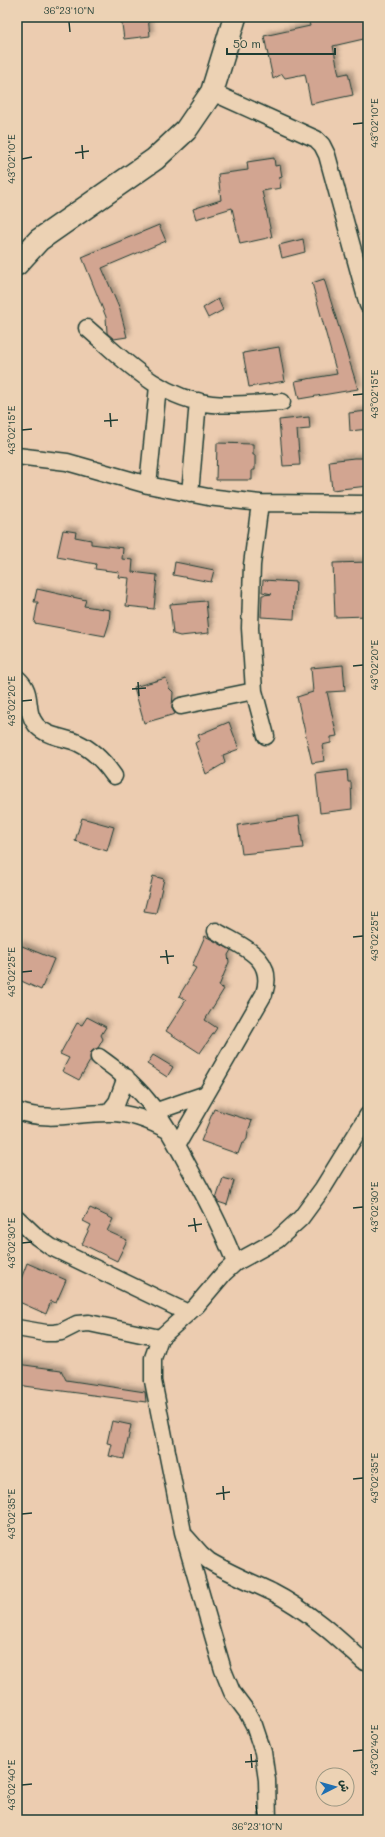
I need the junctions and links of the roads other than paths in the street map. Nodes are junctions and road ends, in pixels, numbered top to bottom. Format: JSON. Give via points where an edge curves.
{"nodes":[{"id":1,"x":235,"y":17,"type":"edge"},
{"id":2,"x":212,"y":92,"type":"junction"},
{"id":3,"x":17,"y":264,"type":"edge"},
{"id":4,"x":368,"y":305,"type":"edge"},
{"id":5,"x":87,"y":328,"type":"dead end"},
{"id":6,"x":158,"y":386,"type":"junction"},
{"id":7,"x":198,"y":401,"type":"junction"},
{"id":8,"x":282,"y":402,"type":"dead end"},
{"id":9,"x":17,"y":456,"type":"edge"},
{"id":10,"x":148,"y":485,"type":"junction"},
{"id":11,"x":190,"y":494,"type":"junction"},
{"id":12,"x":260,"y":504,"type":"junction"},
{"id":13,"x":368,"y":504,"type":"edge"},
{"id":14,"x":17,"y":678,"type":"edge"},
{"id":15,"x":254,"y":691,"type":"junction"},
{"id":16,"x":181,"y":706,"type":"dead end"},
{"id":17,"x":266,"y":736,"type":"dead end"},
{"id":18,"x":114,"y":776,"type":"dead end"},
{"id":19,"x":216,"y":931,"type":"dead end"},
{"id":20,"x":99,"y":1057,"type":"dead end"},
{"id":21,"x":126,"y":1077,"type":"junction"},
{"id":22,"x":206,"y":1094,"type":"junction"},
{"id":23,"x":17,"y":1111,"type":"edge"},
{"id":24,"x":157,"y":1111,"type":"junction"},
{"id":25,"x":109,"y":1112,"type":"junction"},
{"id":26,"x":368,"y":1115,"type":"edge"},
{"id":27,"x":173,"y":1138,"type":"junction"},
{"id":28,"x":17,"y":1218,"type":"edge"},
{"id":29,"x":235,"y":1263,"type":"junction"},
{"id":30,"x":188,"y":1313,"type":"junction"},
{"id":31,"x":17,"y":1328,"type":"edge"},
{"id":32,"x":160,"y":1338,"type":"junction"},
{"id":33,"x":182,"y":1532,"type":"junction"},
{"id":34,"x":364,"y":1662,"type":"dead end"},
{"id":35,"x":268,"y":1820,"type":"edge"}],
"edges":[{"from":1,"to":2,"type":"street"},
{"from":2,"to":3,"type":"street","via":[[186,130],[155,159],[39,240]]},
{"from":2,"to":4,"type":"street","via":[[316,139],[322,145],[327,155]]},
{"from":5,"to":6,"type":"street"},
{"from":6,"to":7,"type":"street"},
{"from":6,"to":10,"type":"street"},
{"from":7,"to":8,"type":"street","via":[[223,404]]},
{"from":7,"to":11,"type":"street"},
{"from":9,"to":10,"type":"street","via":[[67,462]]},
{"from":10,"to":11,"type":"street"},
{"from":11,"to":12,"type":"street"},
{"from":12,"to":13,"type":"street"},
{"from":12,"to":15,"type":"street","via":[[252,565],[250,628]]},
{"from":14,"to":18,"type":"street","via":[[28,692],[30,714],[36,724],[45,732],[83,746]]},
{"from":15,"to":16,"type":"street"},
{"from":15,"to":17,"type":"street"},
{"from":19,"to":22,"type":"street","via":[[259,958],[265,966],[267,985]]},
{"from":20,"to":21,"type":"street"},
{"from":21,"to":24,"type":"street"},
{"from":21,"to":25,"type":"street","via":[[117,1102]]},
{"from":22,"to":24,"type":"street"},
{"from":22,"to":27,"type":"street"},
{"from":23,"to":25,"type":"street","via":[[52,1118]]},
{"from":24,"to":27,"type":"street"},
{"from":25,"to":27,"type":"street","via":[[146,1120]]},
{"from":26,"to":29,"type":"street","via":[[313,1204],[301,1218],[277,1240]]},
{"from":27,"to":29,"type":"street","via":[[219,1223]]},
{"from":28,"to":30,"type":"street","via":[[51,1247]]},
{"from":29,"to":30,"type":"street"},
{"from":30,"to":32,"type":"street"},
{"from":31,"to":32,"type":"street","via":[[54,1333],[77,1324],[89,1323]]},
{"from":32,"to":33,"type":"street","via":[[153,1358],[153,1381]]},
{"from":33,"to":34,"type":"street","via":[[209,1561],[273,1593],[300,1610],[328,1630]]},
{"from":33,"to":35,"type":"street","via":[[226,1679],[247,1712],[261,1745],[268,1780]]}]}
